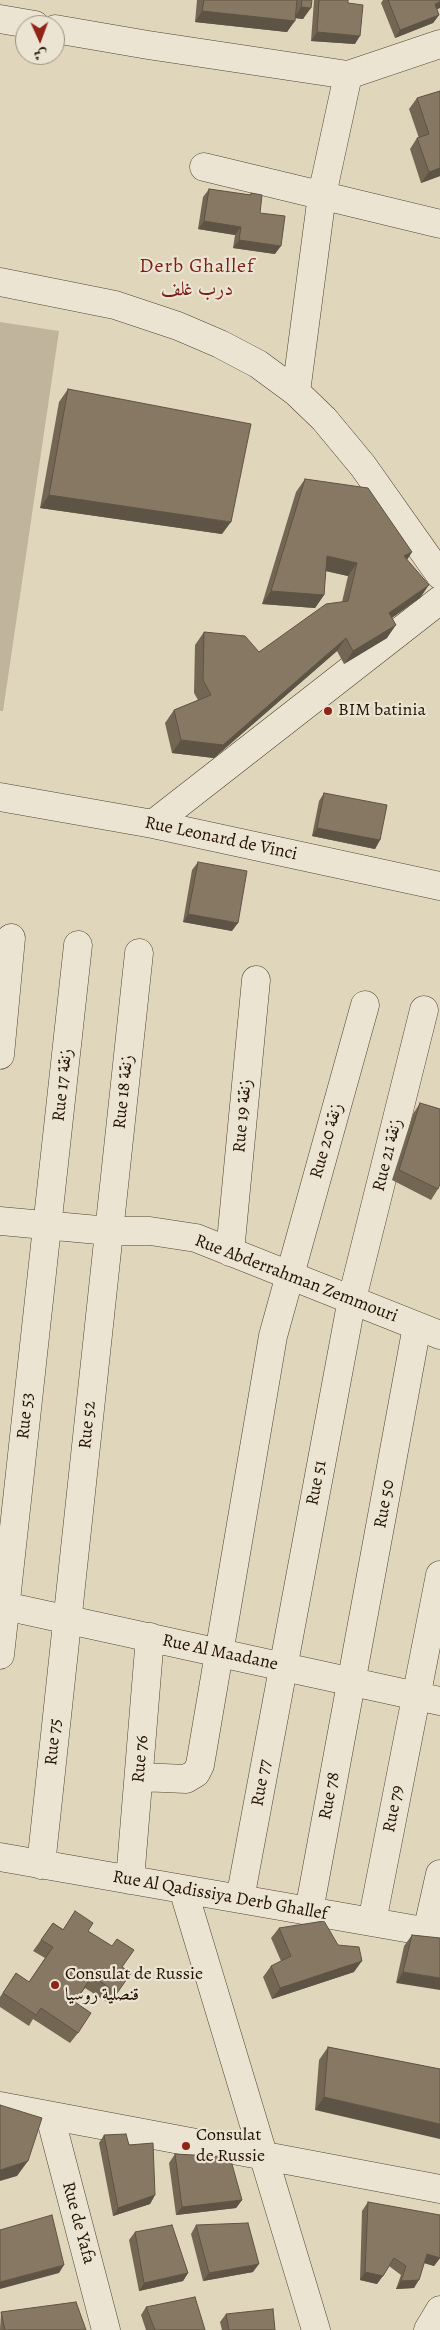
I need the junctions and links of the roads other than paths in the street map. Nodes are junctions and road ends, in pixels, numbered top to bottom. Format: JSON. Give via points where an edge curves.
{"nodes":[{"id":1,"x":0,"y":19,"type":"edge"},
{"id":2,"x":15,"y":22,"type":"edge"},
{"id":3,"x":65,"y":30,"type":"edge"},
{"id":4,"x":440,"y":44,"type":"edge"},
{"id":5,"x":348,"y":74,"type":"junction"},
{"id":6,"x":204,"y":167,"type":"dead end"},
{"id":7,"x":322,"y":195,"type":"junction"},
{"id":8,"x":440,"y":224,"type":"edge"},
{"id":9,"x":0,"y":282,"type":"edge"},
{"id":10,"x":296,"y":392,"type":"junction"},
{"id":11,"x":440,"y":575,"type":"edge"},
{"id":12,"x":440,"y":600,"type":"edge"},
{"id":13,"x":0,"y":797,"type":"edge"},
{"id":14,"x":153,"y":824,"type":"junction"},
{"id":15,"x":440,"y":886,"type":"edge"},
{"id":16,"x":11,"y":938,"type":"dead end"},
{"id":17,"x":78,"y":945,"type":"dead end"},
{"id":18,"x":139,"y":953,"type":"dead end"},
{"id":19,"x":256,"y":980,"type":"dead end"},
{"id":20,"x":365,"y":1005,"type":"dead end"},
{"id":21,"x":424,"y":1010,"type":"dead end"},
{"id":22,"x":0,"y":1055,"type":"edge"},
{"id":23,"x":0,"y":1221,"type":"edge"},
{"id":24,"x":48,"y":1225,"type":"junction"},
{"id":25,"x":109,"y":1231,"type":"junction"},
{"id":26,"x":230,"y":1252,"type":"junction"},
{"id":27,"x":289,"y":1276,"type":"junction"},
{"id":28,"x":352,"y":1299,"type":"junction"},
{"id":29,"x":429,"y":1330,"type":"edge"},
{"id":30,"x":440,"y":1576,"type":"edge"},
{"id":31,"x":3,"y":1605,"type":"edge"},
{"id":32,"x":67,"y":1619,"type":"junction"},
{"id":33,"x":150,"y":1637,"type":"junction"},
{"id":34,"x":218,"y":1652,"type":"junction"},
{"id":35,"x":0,"y":1656,"type":"edge"},
{"id":36,"x":283,"y":1667,"type":"junction"},
{"id":37,"x":352,"y":1681,"type":"junction"},
{"id":38,"x":428,"y":1698,"type":"edge"},
{"id":39,"x":140,"y":1777,"type":"junction"},
{"id":40,"x":0,"y":1858,"type":"edge"},
{"id":41,"x":41,"y":1865,"type":"junction"},
{"id":42,"x":440,"y":1874,"type":"edge"},
{"id":43,"x":130,"y":1880,"type":"junction"},
{"id":44,"x":183,"y":1889,"type":"junction"},
{"id":45,"x":240,"y":1899,"type":"junction"},
{"id":46,"x":309,"y":1911,"type":"junction"},
{"id":47,"x":372,"y":1922,"type":"junction"},
{"id":48,"x":434,"y":1933,"type":"edge"},
{"id":49,"x":0,"y":2106,"type":"edge"},
{"id":50,"x":50,"y":2116,"type":"junction"},
{"id":51,"x":262,"y":2156,"type":"junction"},
{"id":52,"x":440,"y":2189,"type":"edge"},
{"id":53,"x":440,"y":2310,"type":"edge"},
{"id":54,"x":106,"y":2330,"type":"edge"},
{"id":55,"x":316,"y":2330,"type":"edge"},
{"id":56,"x":428,"y":2330,"type":"edge"}],
"edges":[{"from":1,"to":2,"type":"street"},
{"from":3,"to":5,"type":"street","via":[[158,47]]},
{"from":4,"to":5,"type":"street"},
{"from":5,"to":7,"type":"street"},
{"from":6,"to":7,"type":"street"},
{"from":7,"to":8,"type":"street"},
{"from":7,"to":10,"type":"street"},
{"from":9,"to":10,"type":"street","via":[[115,305],[178,326],[258,364]]},
{"from":10,"to":11,"type":"street","via":[[324,419],[363,466]]},
{"from":12,"to":14,"type":"street"},
{"from":13,"to":14,"type":"street","name":"Rue Leonard de Vinci"},
{"from":14,"to":15,"type":"street","name":"Rue Leonard de Vinci"},
{"from":16,"to":22,"type":"street"},
{"from":17,"to":24,"type":"street","name":"Rue 17 زنقة"},
{"from":18,"to":25,"type":"street","name":"Rue 18 زنقة"},
{"from":19,"to":26,"type":"street","name":"Rue 19 زنقة"},
{"from":20,"to":27,"type":"street","name":"Rue 20 زنقة"},
{"from":21,"to":28,"type":"street","name":"Rue 21 زنقة"},
{"from":23,"to":24,"type":"street","name":"Rue Abderrahman Zemmouri"},
{"from":24,"to":25,"type":"street","name":"Rue Abderrahman Zemmouri"},
{"from":24,"to":31,"type":"street","name":"Rue 53"},
{"from":25,"to":26,"type":"street","name":"Rue Abderrahman Zemmouri","via":[[181,1235]]},
{"from":25,"to":32,"type":"street","name":"Rue 52"},
{"from":26,"to":27,"type":"street","name":"Rue Abderrahman Zemmouri"},
{"from":27,"to":28,"type":"street","name":"Rue Abderrahman Zemmouri"},
{"from":27,"to":34,"type":"street","name":"Rue 20 زنقة","via":[[273,1336]]},
{"from":28,"to":29,"type":"street","name":"Rue Abderrahman Zemmouri"},
{"from":28,"to":36,"type":"street","name":"Rue 51"},
{"from":29,"to":37,"type":"street","name":"Rue 50"},
{"from":30,"to":38,"type":"street","name":"Rue 79"},
{"from":31,"to":32,"type":"street","name":"Rue Al Maadane"},
{"from":31,"to":35,"type":"street","name":"Rue 53"},
{"from":32,"to":33,"type":"street","name":"Rue Al Maadane"},
{"from":32,"to":41,"type":"street","name":"Rue 75"},
{"from":33,"to":34,"type":"street","name":"Rue Al Maadane"},
{"from":33,"to":39,"type":"street","name":"Rue 76"},
{"from":34,"to":36,"type":"street","name":"Rue Al Maadane"},
{"from":34,"to":39,"type":"street","name":"Rue 20 زنقة","via":[[200,1765],[196,1773],[186,1779]]},
{"from":36,"to":37,"type":"street","name":"Rue Al Maadane"},
{"from":36,"to":45,"type":"street","name":"Rue 77"},
{"from":37,"to":38,"type":"street","name":"Rue Al Maadane"},
{"from":37,"to":46,"type":"street","name":"Rue 78"},
{"from":38,"to":47,"type":"street","name":"Rue 79"},
{"from":39,"to":43,"type":"street","name":"Rue 76"},
{"from":40,"to":41,"type":"street","name":"Rue Al Qadissiya Derb Ghallef"},
{"from":41,"to":43,"type":"street","name":"Rue Al Qadissiya Derb Ghallef"},
{"from":42,"to":48,"type":"street"},
{"from":43,"to":44,"type":"street","name":"Rue Al Qadissiya Derb Ghallef"},
{"from":44,"to":45,"type":"street","name":"Rue Al Qadissiya Derb Ghallef"},
{"from":44,"to":51,"type":"street"},
{"from":45,"to":46,"type":"street","name":"Rue Al Qadissiya Derb Ghallef"},
{"from":46,"to":47,"type":"street","name":"Rue Al Qadissiya Derb Ghallef"},
{"from":47,"to":48,"type":"street","name":"Rue Al Qadissiya Derb Ghallef"},
{"from":49,"to":50,"type":"street"},
{"from":50,"to":51,"type":"street"},
{"from":50,"to":54,"type":"street","name":"Rue de Yafa"},
{"from":51,"to":52,"type":"street"},
{"from":51,"to":55,"type":"street"},
{"from":53,"to":56,"type":"street"}]}
